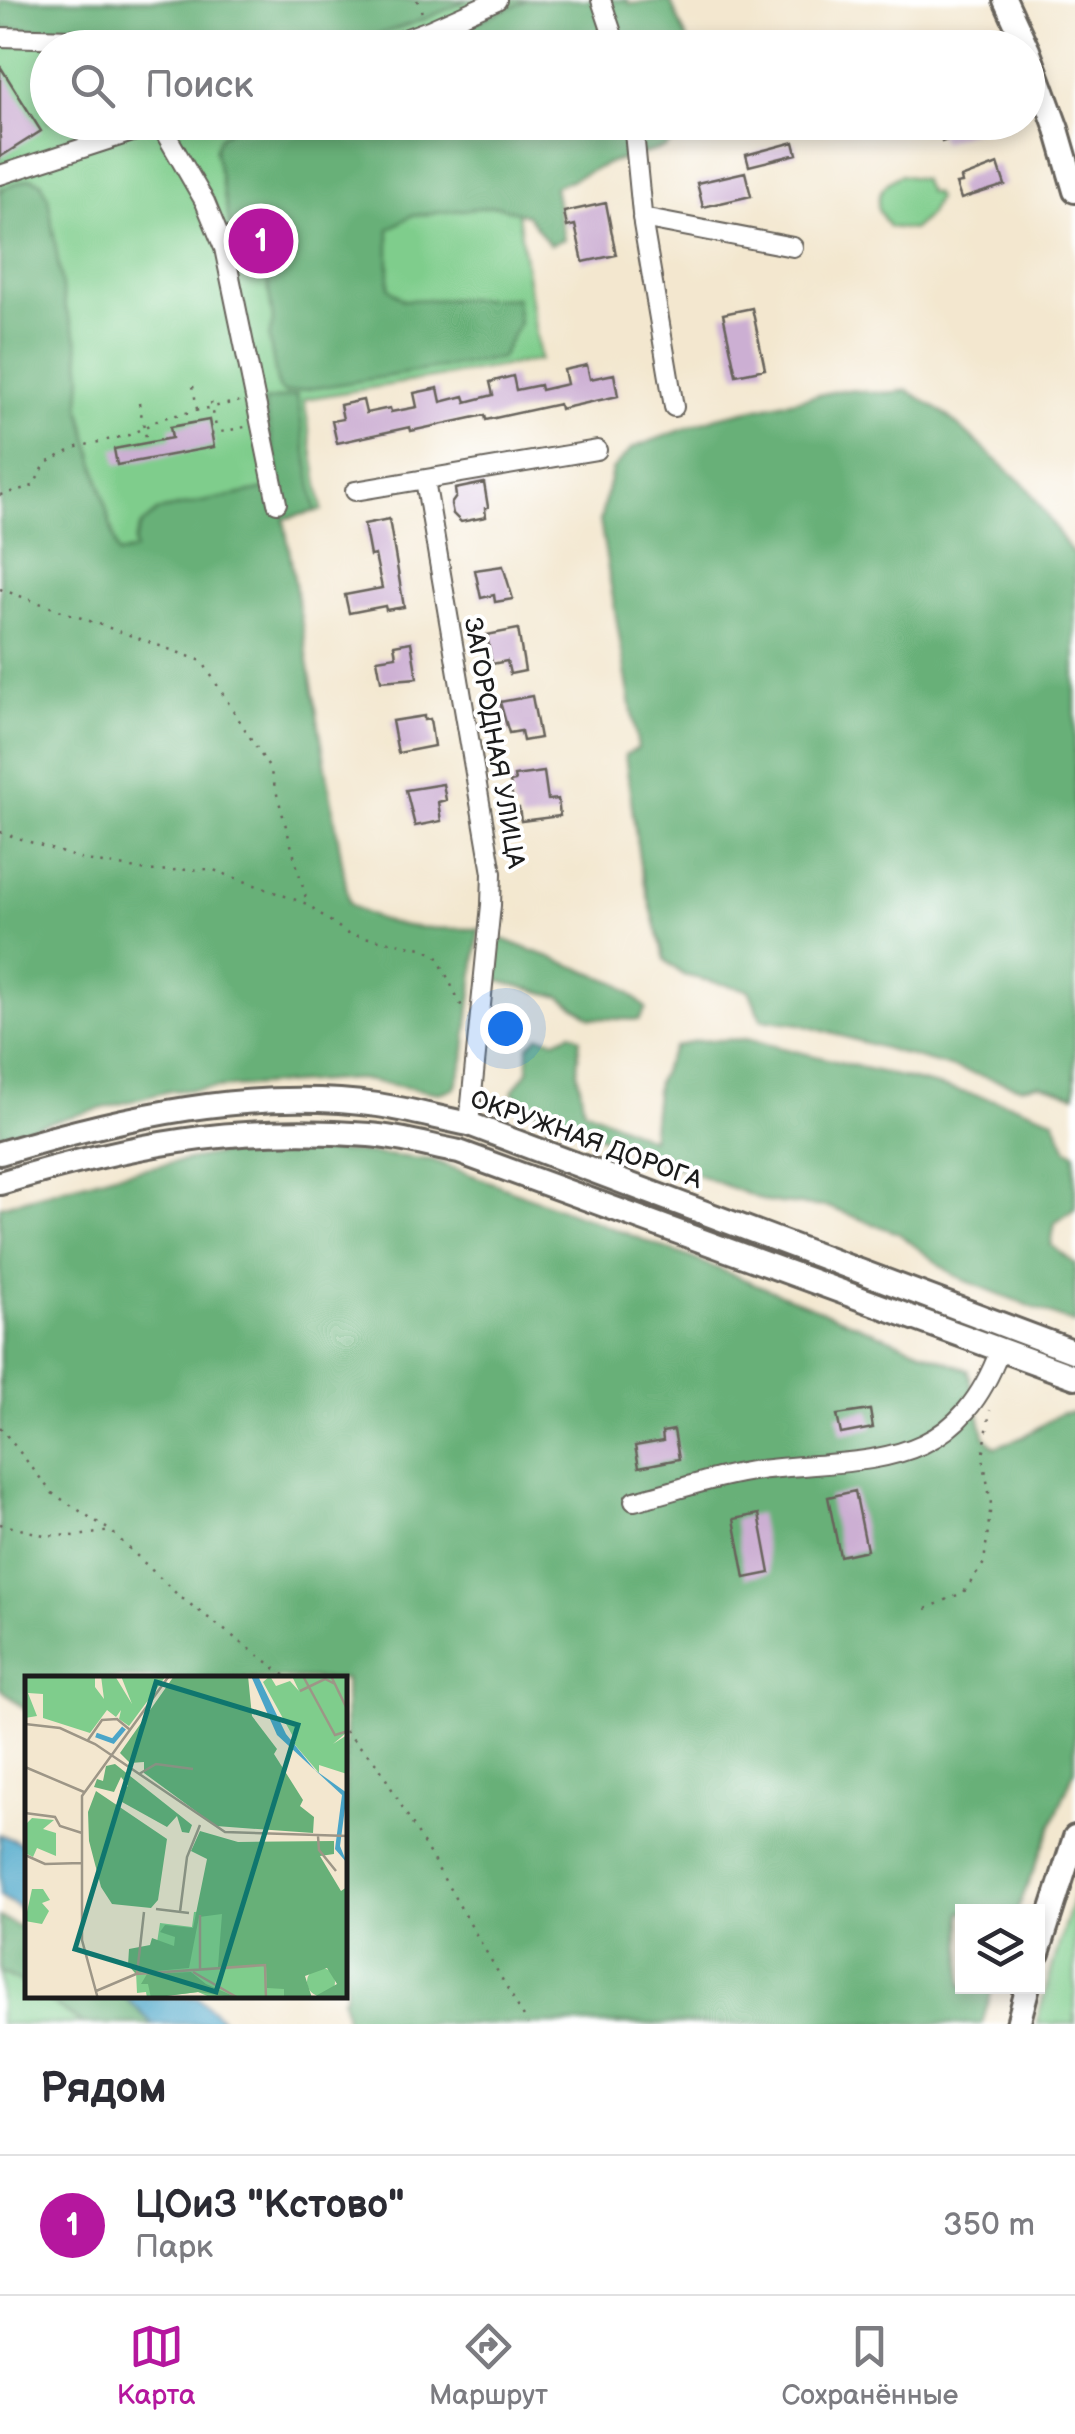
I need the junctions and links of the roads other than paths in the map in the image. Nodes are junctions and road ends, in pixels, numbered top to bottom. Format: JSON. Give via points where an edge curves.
{"nodes":[{"id":1,"x":496,"y":0,"type":"edge"},
{"id":2,"x":601,"y":0,"type":"edge"},
{"id":3,"x":1006,"y":0,"type":"edge"},
{"id":4,"x":429,"y":30,"type":"edge"},
{"id":5,"x":611,"y":30,"type":"edge"},
{"id":6,"x":1019,"y":30,"type":"edge"},
{"id":7,"x":0,"y":36,"type":"edge"},
{"id":8,"x":30,"y":38,"type":"edge"},
{"id":9,"x":1045,"y":97,"type":"edge"},
{"id":10,"x":108,"y":140,"type":"edge"},
{"id":11,"x":170,"y":140,"type":"edge"},
{"id":12,"x":635,"y":140,"type":"edge"},
{"id":13,"x":0,"y":175,"type":"edge"},
{"id":14,"x":1075,"y":191,"type":"edge"},
{"id":15,"x":642,"y":218,"type":"junction"},
{"id":16,"x":793,"y":247,"type":"dead end"},
{"id":17,"x":674,"y":406,"type":"dead end"},
{"id":18,"x":597,"y":450,"type":"dead end"},
{"id":19,"x":424,"y":485,"type":"junction"},
{"id":20,"x":355,"y":491,"type":"dead end"},
{"id":21,"x":276,"y":503,"type":"dead end"},
{"id":22,"x":469,"y":1124,"type":"junction"},
{"id":23,"x":0,"y":1153,"type":"edge"},
{"id":24,"x":0,"y":1183,"type":"edge"},
{"id":25,"x":1000,"y":1350,"type":"junction"},
{"id":26,"x":1075,"y":1352,"type":"edge"},
{"id":27,"x":1075,"y":1377,"type":"edge"},
{"id":28,"x":634,"y":1502,"type":"dead end"},
{"id":29,"x":1075,"y":1837,"type":"edge"},
{"id":30,"x":1045,"y":1931,"type":"edge"},
{"id":31,"x":1026,"y":1994,"type":"edge"},
{"id":32,"x":1018,"y":2024,"type":"edge"}],
"edges":[{"from":1,"to":4,"type":"street"},
{"from":2,"to":5,"type":"street"},
{"from":3,"to":6,"type":"main road"},
{"from":7,"to":8,"type":"street"},
{"from":9,"to":14,"type":"main road"},
{"from":10,"to":13,"type":"street"},
{"from":11,"to":21,"type":"street","via":[[219,232]]},
{"from":12,"to":15,"type":"street"},
{"from":15,"to":16,"type":"street"},
{"from":15,"to":17,"type":"street"},
{"from":18,"to":19,"type":"street"},
{"from":19,"to":20,"type":"street"},
{"from":19,"to":22,"type":"street","name":"ЗАГОРОДНАЯ УЛИЦА","via":[[492,874]]},
{"from":22,"to":23,"type":"main road","name":"ОКРУЖНАЯ ДОРОГА","via":[[377,1105],[280,1101],[172,1110]]},
{"from":22,"to":26,"type":"main road","name":"ОКРУЖНАЯ ДОРОГА"},
{"from":24,"to":25,"type":"main road","via":[[177,1139],[282,1131],[373,1135],[459,1152]]},
{"from":25,"to":27,"type":"main road"},
{"from":25,"to":28,"type":"street","via":[[988,1383],[948,1432],[905,1454],[755,1470]]},
{"from":29,"to":30,"type":"main road"},
{"from":31,"to":32,"type":"main road"}]}
